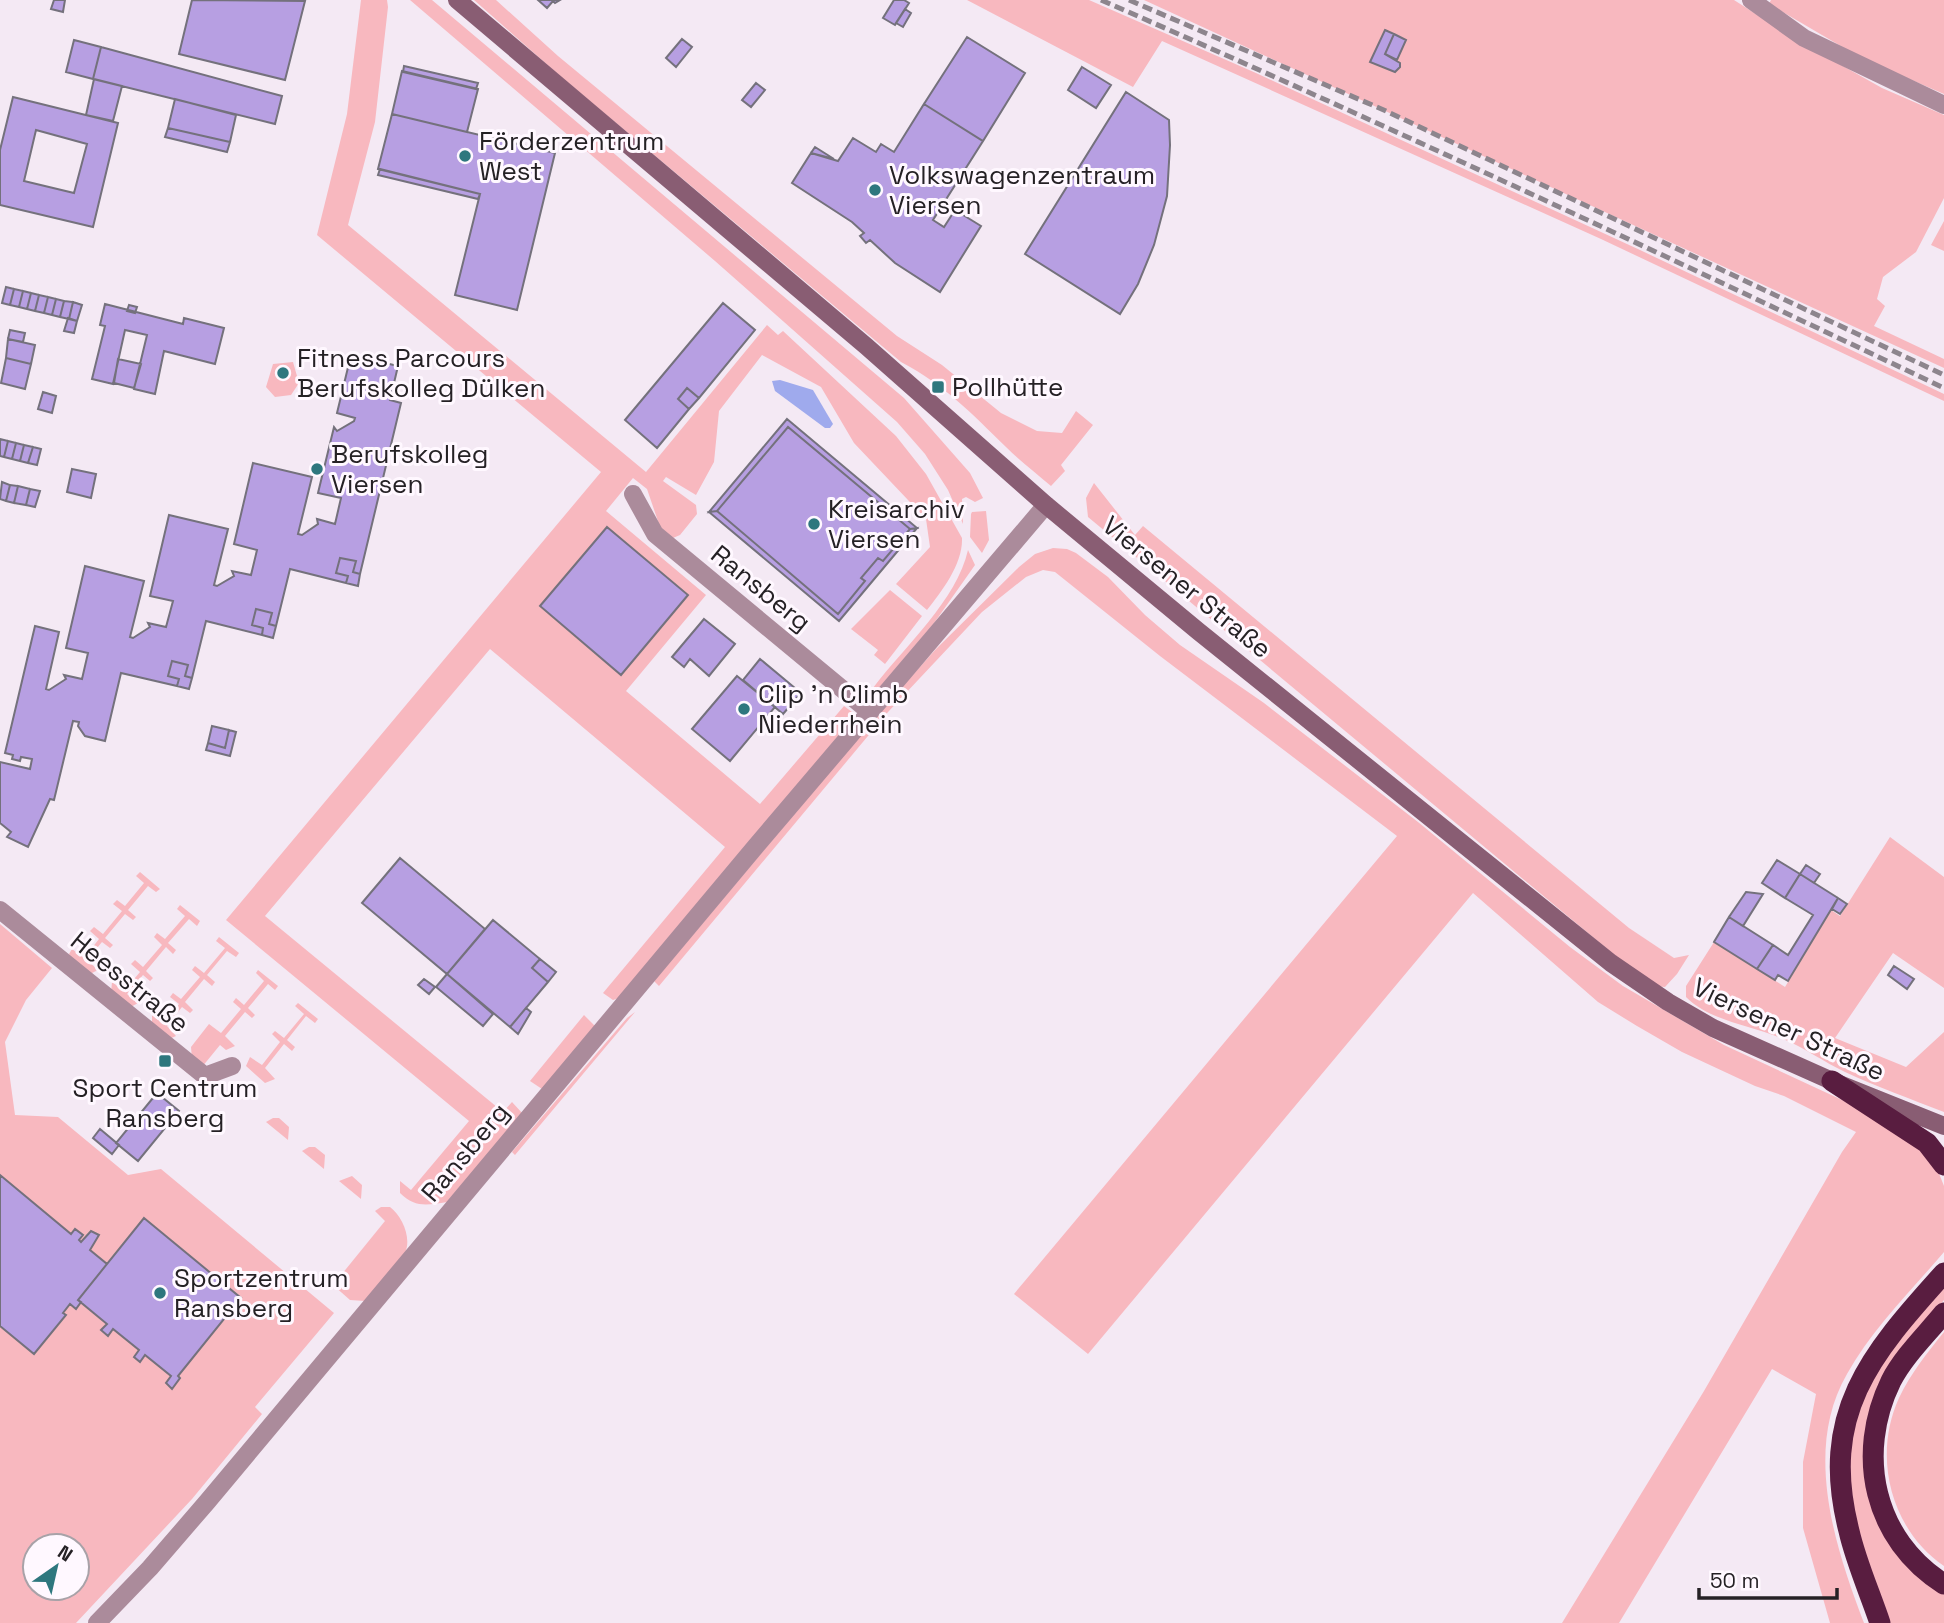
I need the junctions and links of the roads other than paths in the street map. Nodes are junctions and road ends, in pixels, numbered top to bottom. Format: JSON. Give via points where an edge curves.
{"nodes":[{"id":1,"x":457,"y":0,"type":"edge"},
{"id":2,"x":1751,"y":0,"type":"edge"},
{"id":3,"x":1944,"y":105,"type":"edge"},
{"id":4,"x":633,"y":494,"type":"dead end"},
{"id":5,"x":1046,"y":505,"type":"junction"},
{"id":6,"x":870,"y":712,"type":"junction"},
{"id":7,"x":0,"y":910,"type":"edge"},
{"id":8,"x":232,"y":1066,"type":"dead end"},
{"id":9,"x":1832,"y":1081,"type":"junction"},
{"id":10,"x":1944,"y":1126,"type":"edge"},
{"id":11,"x":1944,"y":1165,"type":"edge"},
{"id":12,"x":1944,"y":1273,"type":"edge"},
{"id":13,"x":1944,"y":1313,"type":"edge"},
{"id":14,"x":1944,"y":1584,"type":"edge"},
{"id":15,"x":97,"y":1623,"type":"edge"},
{"id":16,"x":1880,"y":1623,"type":"edge"}],
"edges":[{"from":1,"to":5,"type":"main road","name":"Viersener Straße","via":[[866,346]]},
{"from":2,"to":3,"type":"street","via":[[1804,38]]},
{"from":4,"to":6,"type":"street","name":"Ransberg","via":[[655,534]]},
{"from":5,"to":6,"type":"street","name":"Ransberg"},
{"from":5,"to":9,"type":"main road","name":"Viersener Straße","via":[[1611,963],[1713,1028]]},
{"from":6,"to":15,"type":"street","name":"Ransberg","via":[[207,1502]]},
{"from":7,"to":8,"type":"street","name":"Heesstraße","via":[[205,1076]]},
{"from":9,"to":10,"type":"main road","name":"Viersener Straße"},
{"from":9,"to":11,"type":"highway","via":[[1927,1143]]},
{"from":12,"to":16,"type":"highway","via":[[1901,1321],[1864,1373],[1845,1421],[1840,1471],[1849,1531]]},
{"from":13,"to":14,"type":"highway","via":[[1891,1381],[1876,1423],[1872,1469],[1879,1502],[1898,1542],[1926,1573]]}]}
